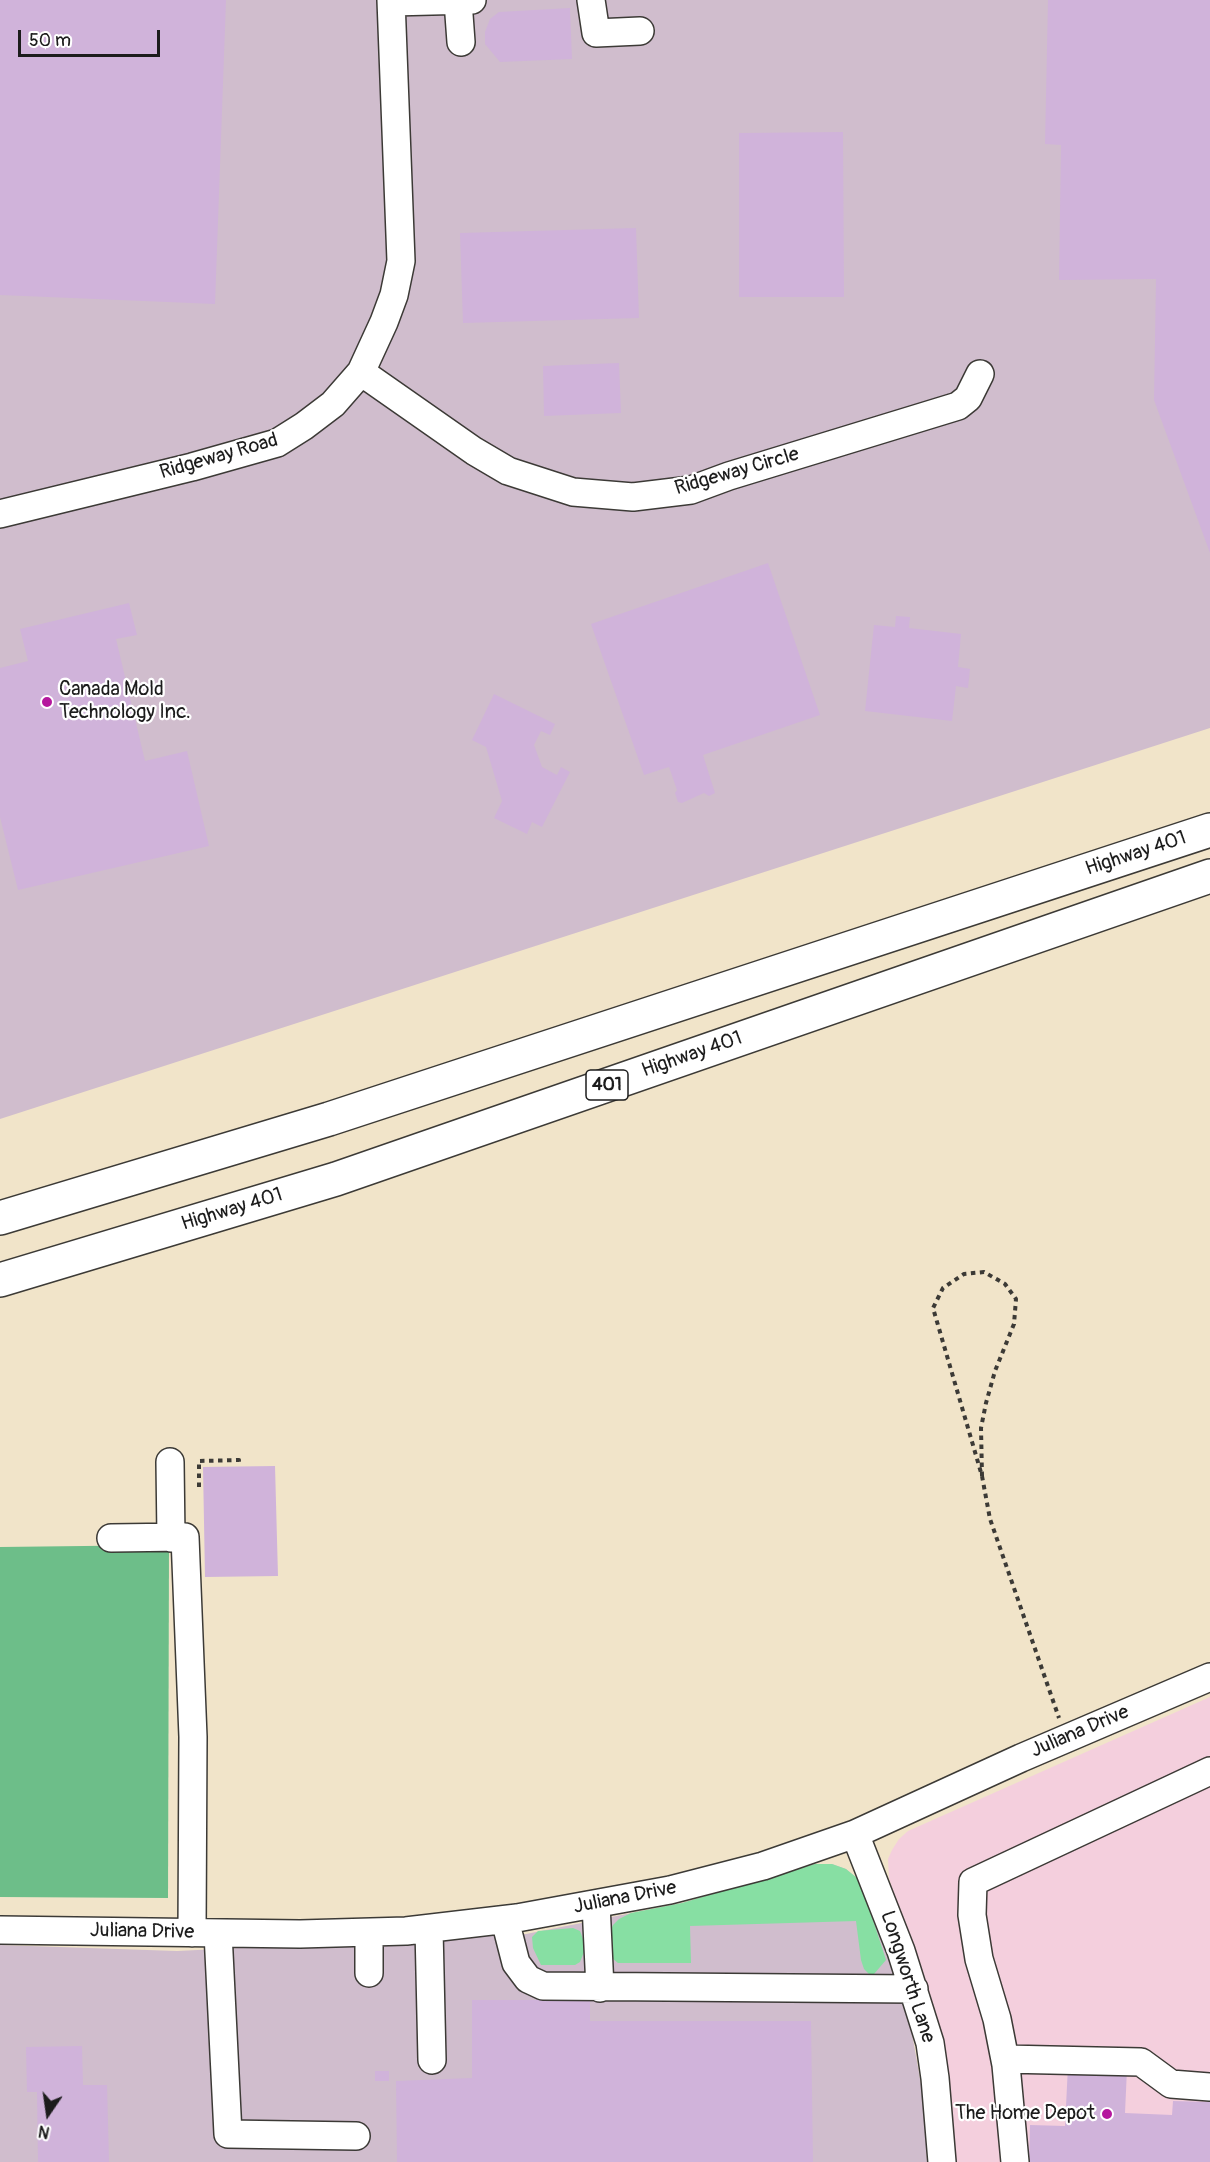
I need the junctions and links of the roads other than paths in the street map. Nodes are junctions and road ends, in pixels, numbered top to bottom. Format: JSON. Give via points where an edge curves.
{"nodes":[{"id":1,"x":591,"y":0,"type":"edge"},
{"id":2,"x":392,"y":1,"type":"edge"},
{"id":3,"x":465,"y":1,"type":"edge"},
{"id":4,"x":640,"y":31,"type":"dead end"},
{"id":5,"x":461,"y":42,"type":"dead end"},
{"id":6,"x":361,"y":372,"type":"junction"},
{"id":7,"x":980,"y":374,"type":"dead end"},
{"id":8,"x":0,"y":514,"type":"edge"},
{"id":9,"x":1210,"y":830,"type":"edge"},
{"id":10,"x":1210,"y":876,"type":"edge"},
{"id":11,"x":0,"y":1218,"type":"edge"},
{"id":12,"x":0,"y":1280,"type":"edge"},
{"id":13,"x":170,"y":1462,"type":"dead end"},
{"id":14,"x":111,"y":1538,"type":"dead end"},
{"id":15,"x":171,"y":1538,"type":"junction"},
{"id":16,"x":1210,"y":1677,"type":"edge"},
{"id":17,"x":1210,"y":1771,"type":"edge"},
{"id":18,"x":855,"y":1834,"type":"junction"},
{"id":19,"x":596,"y":1904,"type":"junction"},
{"id":20,"x":505,"y":1920,"type":"junction"},
{"id":21,"x":429,"y":1929,"type":"junction"},
{"id":22,"x":0,"y":1930,"type":"edge"},
{"id":23,"x":205,"y":1933,"type":"junction"},
{"id":24,"x":369,"y":1933,"type":"junction"},
{"id":25,"x":369,"y":1974,"type":"dead end"},
{"id":26,"x":600,"y":1988,"type":"junction"},
{"id":27,"x":914,"y":1989,"type":"junction"},
{"id":28,"x":1005,"y":2059,"type":"junction"},
{"id":29,"x":432,"y":2060,"type":"dead end"},
{"id":30,"x":1210,"y":2087,"type":"edge"},
{"id":31,"x":356,"y":2136,"type":"dead end"},
{"id":32,"x":942,"y":2162,"type":"edge"},
{"id":33,"x":1015,"y":2162,"type":"edge"}],
"edges":[{"from":1,"to":4,"type":"street","via":[[596,33]]},
{"from":2,"to":3,"type":"street"},
{"from":2,"to":6,"type":"street","name":"Ridgeway Road","via":[[401,261],[394,295]]},
{"from":3,"to":5,"type":"street"},
{"from":6,"to":7,"type":"street","name":"Ridgeway Circle","via":[[508,471],[573,492],[633,497],[691,490],[958,405],[968,398]]},
{"from":6,"to":8,"type":"street","name":"Ridgeway Road","via":[[333,404],[277,443]]},
{"from":9,"to":11,"type":"highway","name":"Highway 401","via":[[329,1119]]},
{"from":10,"to":12,"type":"highway","name":"Highway 401","number":"401","via":[[336,1179]]},
{"from":13,"to":15,"type":"street"},
{"from":14,"to":15,"type":"street"},
{"from":15,"to":23,"type":"street","via":[[185,1537]]},
{"from":16,"to":18,"type":"street","name":"Juliana Drive"},
{"from":17,"to":28,"type":"street","via":[[973,1882],[972,1915],[979,1959]]},
{"from":18,"to":19,"type":"street","name":"Juliana Drive","via":[[718,1879]]},
{"from":18,"to":27,"type":"street","name":"Longworth Lane"},
{"from":19,"to":20,"type":"street","name":"Juliana Drive"},
{"from":19,"to":26,"type":"street"},
{"from":20,"to":21,"type":"street","name":"Juliana Drive"},
{"from":20,"to":26,"type":"street","via":[[516,1963],[528,1979],[543,1986]]},
{"from":21,"to":24,"type":"street","name":"Juliana Drive"},
{"from":21,"to":29,"type":"street"},
{"from":22,"to":23,"type":"street","name":"Juliana Drive"},
{"from":23,"to":24,"type":"street","name":"Juliana Drive"},
{"from":23,"to":31,"type":"street","via":[[228,2134]]},
{"from":24,"to":25,"type":"street"},
{"from":26,"to":27,"type":"street"},
{"from":27,"to":32,"type":"street","name":"Longworth Lane","via":[[930,2043]]},
{"from":28,"to":30,"type":"street","via":[[1141,2062],[1172,2084]]},
{"from":28,"to":33,"type":"street"}]}
